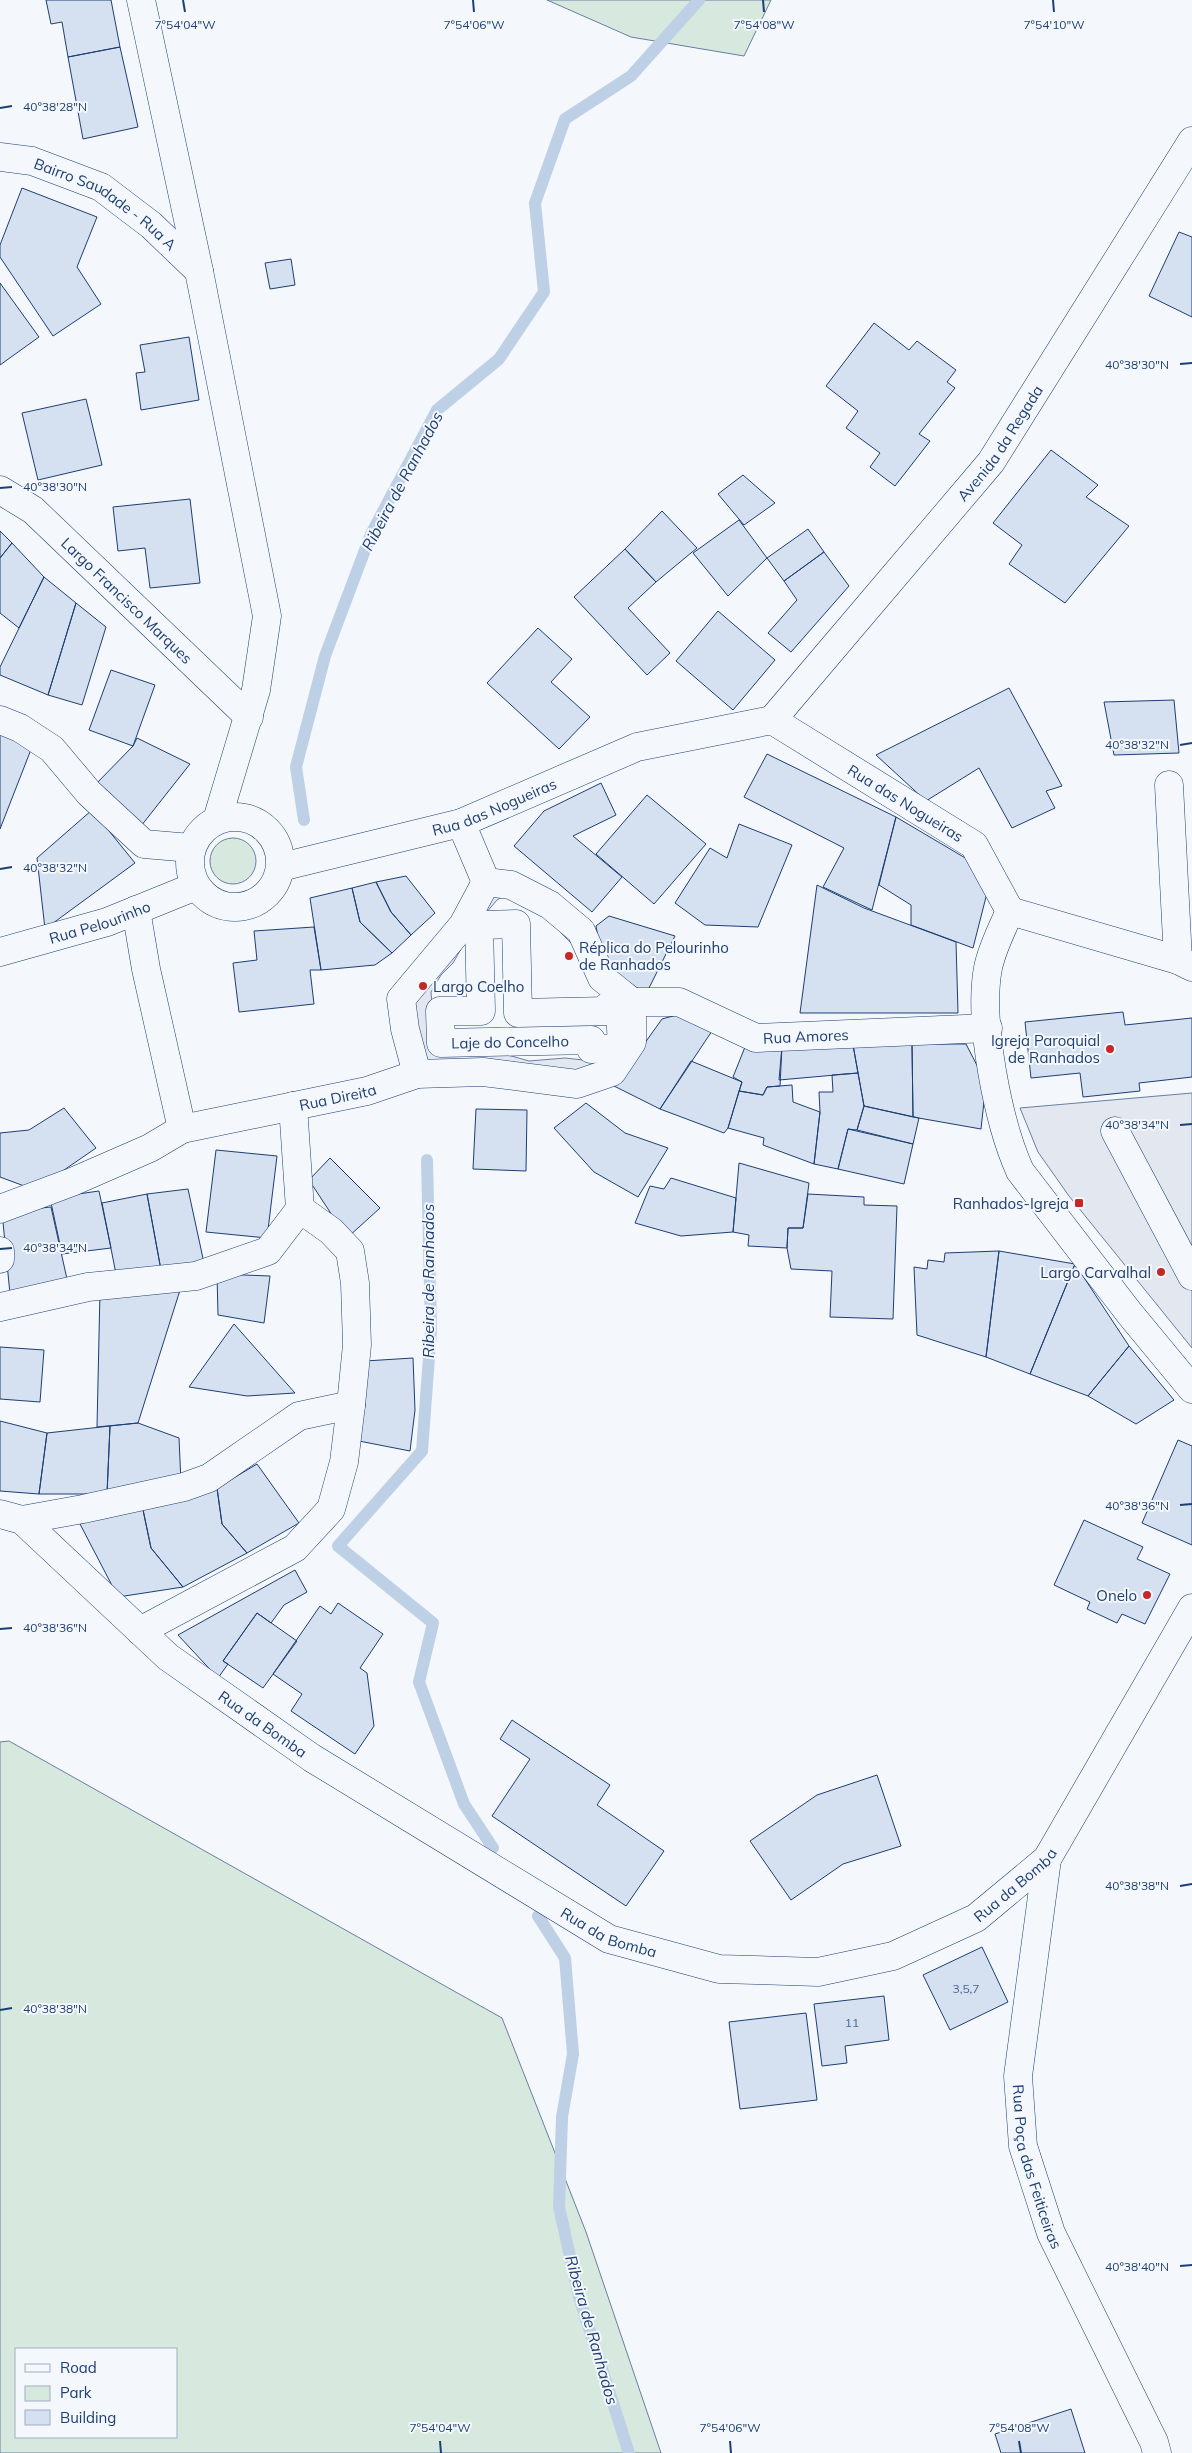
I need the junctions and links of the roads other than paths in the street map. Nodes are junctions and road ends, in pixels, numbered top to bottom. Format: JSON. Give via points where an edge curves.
{"nodes":[{"id":1,"x":141,"y":0,"type":"edge"},
{"id":2,"x":1192,"y":140,"type":"edge"},
{"id":3,"x":0,"y":157,"type":"edge"},
{"id":4,"x":199,"y":271,"type":"junction"},
{"id":5,"x":0,"y":490,"type":"edge"},
{"id":6,"x":249,"y":717,"type":"junction"},
{"id":7,"x":0,"y":720,"type":"edge"},
{"id":8,"x":772,"y":720,"type":"junction"},
{"id":9,"x":1169,"y":785,"type":"dead end"},
{"id":10,"x":217,"y":820,"type":"junction"},
{"id":11,"x":461,"y":823,"type":"junction"},
{"id":12,"x":191,"y":848,"type":"junction"},
{"id":13,"x":281,"y":867,"type":"junction"},
{"id":14,"x":486,"y":882,"type":"junction"},
{"id":15,"x":196,"y":886,"type":"junction"},
{"id":16,"x":136,"y":910,"type":"junction"},
{"id":17,"x":1010,"y":911,"type":"junction"},
{"id":18,"x":0,"y":952,"type":"edge"},
{"id":19,"x":1185,"y":963,"type":"edge"},
{"id":20,"x":626,"y":1004,"type":"junction"},
{"id":21,"x":988,"y":1028,"type":"junction"},
{"id":22,"x":417,"y":1074,"type":"junction"},
{"id":23,"x":293,"y":1106,"type":"junction"},
{"id":24,"x":182,"y":1129,"type":"junction"},
{"id":25,"x":1115,"y":1131,"type":"dead end"},
{"id":26,"x":0,"y":1209,"type":"edge"},
{"id":27,"x":300,"y":1209,"type":"junction"},
{"id":28,"x":0,"y":1251,"type":"edge"},
{"id":29,"x":0,"y":1259,"type":"edge"},
{"id":30,"x":1192,"y":1276,"type":"edge"},
{"id":31,"x":0,"y":1307,"type":"edge"},
{"id":32,"x":1192,"y":1389,"type":"edge"},
{"id":33,"x":351,"y":1405,"type":"junction"},
{"id":34,"x":11,"y":1517,"type":"edge"},
{"id":35,"x":1188,"y":1621,"type":"edge"},
{"id":36,"x":140,"y":1631,"type":"junction"},
{"id":37,"x":1047,"y":1859,"type":"junction"},
{"id":38,"x":1157,"y":2453,"type":"edge"}],
"edges":[{"from":1,"to":4,"type":"street"},
{"from":2,"to":8,"type":"street","name":"Avenida da Regada","via":[[991,462]]},
{"from":3,"to":4,"type":"street","name":"Bairro Saudade - Rua A","via":[[32,161],[101,187],[151,225]]},
{"from":4,"to":6,"type":"street","via":[[267,616]]},
{"from":5,"to":6,"type":"street","name":"Largo Francisco Marques","via":[[33,510]]},
{"from":6,"to":10,"type":"street"},
{"from":7,"to":12,"type":"street","via":[[20,728],[52,749],[89,793],[144,844]]},
{"from":8,"to":11,"type":"street","name":"Rua das Nogueiras","via":[[637,747]]},
{"from":8,"to":17,"type":"street","name":"Rua das Nogueiras","via":[[974,845]]},
{"from":9,"to":19,"type":"street"},
{"from":10,"to":12,"type":"street","via":[[206,827]]},
{"from":10,"to":13,"type":"street","via":[[249,819],[262,826],[280,851]]},
{"from":11,"to":13,"type":"street","name":"Rua das Nogueiras"},
{"from":11,"to":14,"type":"street"},
{"from":12,"to":15,"type":"street","via":[[189,861]]},
{"from":13,"to":15,"type":"street","via":[[269,893],[245,907],[217,904]]},
{"from":14,"to":20,"type":"street","via":[[510,885],[550,905],[581,931],[602,978]]},
{"from":14,"to":22,"type":"street","via":[[463,924],[401,999]]},
{"from":15,"to":16,"type":"street","name":"Rua Pelourinho"},
{"from":16,"to":18,"type":"street","name":"Rua Pelourinho","via":[[107,922]]},
{"from":16,"to":24,"type":"street","via":[[146,970]]},
{"from":17,"to":19,"type":"street"},
{"from":17,"to":21,"type":"street","via":[[988,969],[985,999]]},
{"from":20,"to":20,"type":"street","name":"Laje do Concelho","via":[[607,1007],[607,1011],[518,1013],[516,924],[479,925],[481,1011],[440,1011],[441,1043],[591,1040],[591,1049],[622,1048]]},
{"from":20,"to":21,"type":"street","name":"Rua Amores","via":[[679,1002],[756,1038]]},
{"from":20,"to":22,"type":"street","name":"Rua Direita","via":[[632,1042],[612,1072],[577,1084],[483,1072]]},
{"from":21,"to":32,"type":"street","via":[[997,1096],[1020,1171]]},
{"from":22,"to":23,"type":"street","name":"Rua Direita","via":[[367,1091]]},
{"from":23,"to":24,"type":"street","name":"Rua Direita"},
{"from":23,"to":27,"type":"street"},
{"from":24,"to":26,"type":"street","name":"Rua Direita","via":[[150,1148]]},
{"from":25,"to":30,"type":"street"},
{"from":27,"to":31,"type":"street","via":[[268,1251],[196,1276],[88,1287]]},
{"from":27,"to":33,"type":"street","via":[[331,1231],[350,1251],[355,1283],[357,1345]]},
{"from":28,"to":29,"type":"street"},
{"from":33,"to":34,"type":"street","via":[[299,1416],[209,1478],[184,1487],[83,1510]]},
{"from":33,"to":36,"type":"street","via":[[344,1462],[331,1509],[296,1548]]},
{"from":34,"to":36,"type":"street","name":"Rua da Bomba"},
{"from":35,"to":37,"type":"street","name":"Rua da Bomba"},
{"from":36,"to":37,"type":"street","name":"Rua da Bomba","via":[[168,1657],[312,1758],[609,1939],[719,1969],[818,1972],[893,1956],[976,1918]]},
{"from":37,"to":38,"type":"street","name":"Rua Poça das Feiticeiras","via":[[1018,2076],[1023,2146],[1051,2233]]}]}
